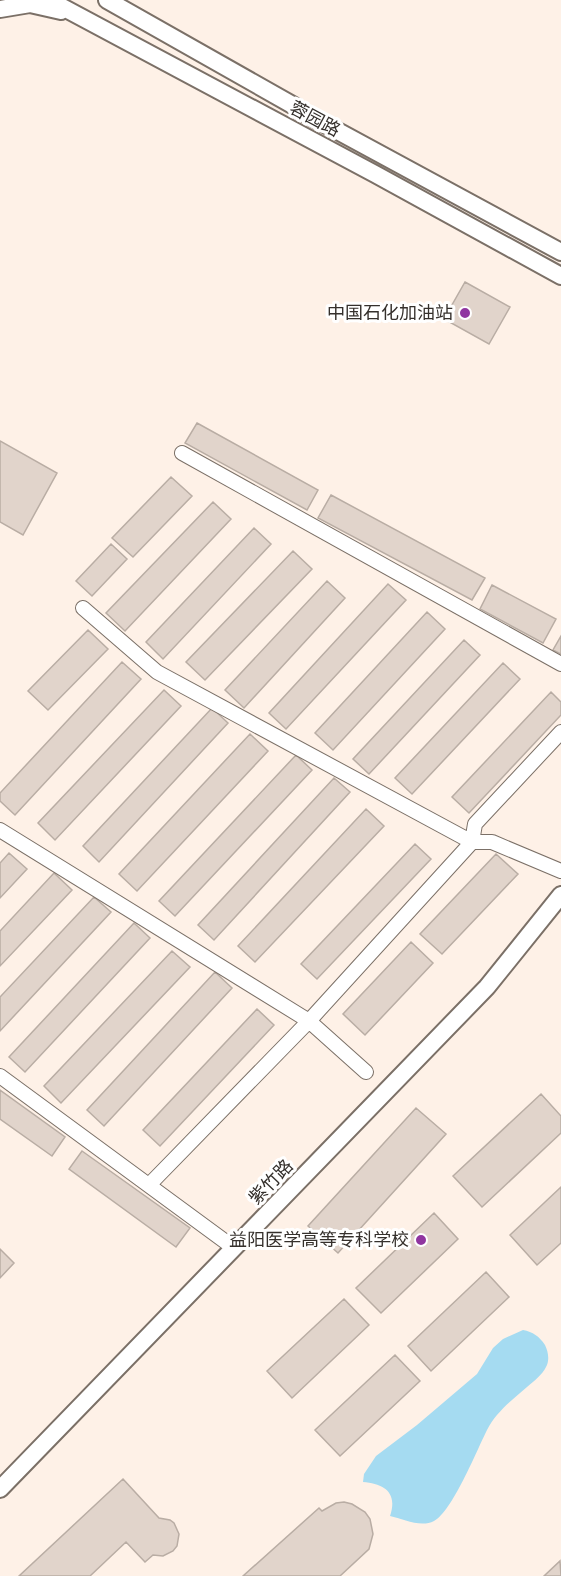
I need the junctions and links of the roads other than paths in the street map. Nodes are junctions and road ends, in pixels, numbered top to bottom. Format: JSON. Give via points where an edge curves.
{"nodes":[{"id":1,"x":49,"y":0,"type":"edge"},
{"id":2,"x":107,"y":0,"type":"edge"},
{"id":3,"x":0,"y":9,"type":"edge"},
{"id":4,"x":80,"y":16,"type":"junction"},
{"id":5,"x":561,"y":252,"type":"edge"},
{"id":6,"x":561,"y":276,"type":"edge"},
{"id":7,"x":182,"y":453,"type":"dead end"},
{"id":8,"x":83,"y":608,"type":"dead end"},
{"id":9,"x":561,"y":664,"type":"edge"},
{"id":10,"x":561,"y":732,"type":"edge"},
{"id":11,"x":0,"y":830,"type":"edge"},
{"id":12,"x":472,"y":842,"type":"junction"},
{"id":13,"x":561,"y":870,"type":"edge"},
{"id":14,"x":561,"y":896,"type":"edge"},
{"id":15,"x":309,"y":1021,"type":"junction"},
{"id":16,"x":366,"y":1072,"type":"dead end"},
{"id":17,"x":0,"y":1076,"type":"edge"},
{"id":18,"x":149,"y":1185,"type":"junction"},
{"id":19,"x":234,"y":1248,"type":"junction"},
{"id":20,"x":0,"y":1489,"type":"edge"}],
"edges":[{"from":1,"to":4,"type":"street","name":"蓉园路"},
{"from":2,"to":5,"type":"street","name":"蓉园路","via":[[297,109]]},
{"from":3,"to":4,"type":"street","via":[[30,4]]},
{"from":4,"to":6,"type":"street","name":"蓉园路"},
{"from":7,"to":9,"type":"street"},
{"from":8,"to":12,"type":"street","via":[[157,672]]},
{"from":10,"to":12,"type":"street","via":[[475,824]]},
{"from":11,"to":15,"type":"street"},
{"from":12,"to":13,"type":"street","via":[[492,842]]},
{"from":12,"to":15,"type":"street"},
{"from":14,"to":19,"type":"street","name":"紫竹路","via":[[488,987]]},
{"from":15,"to":16,"type":"street"},
{"from":15,"to":18,"type":"street"},
{"from":17,"to":18,"type":"street"},
{"from":18,"to":19,"type":"street"},
{"from":19,"to":20,"type":"street","name":"紫竹路"}]}
